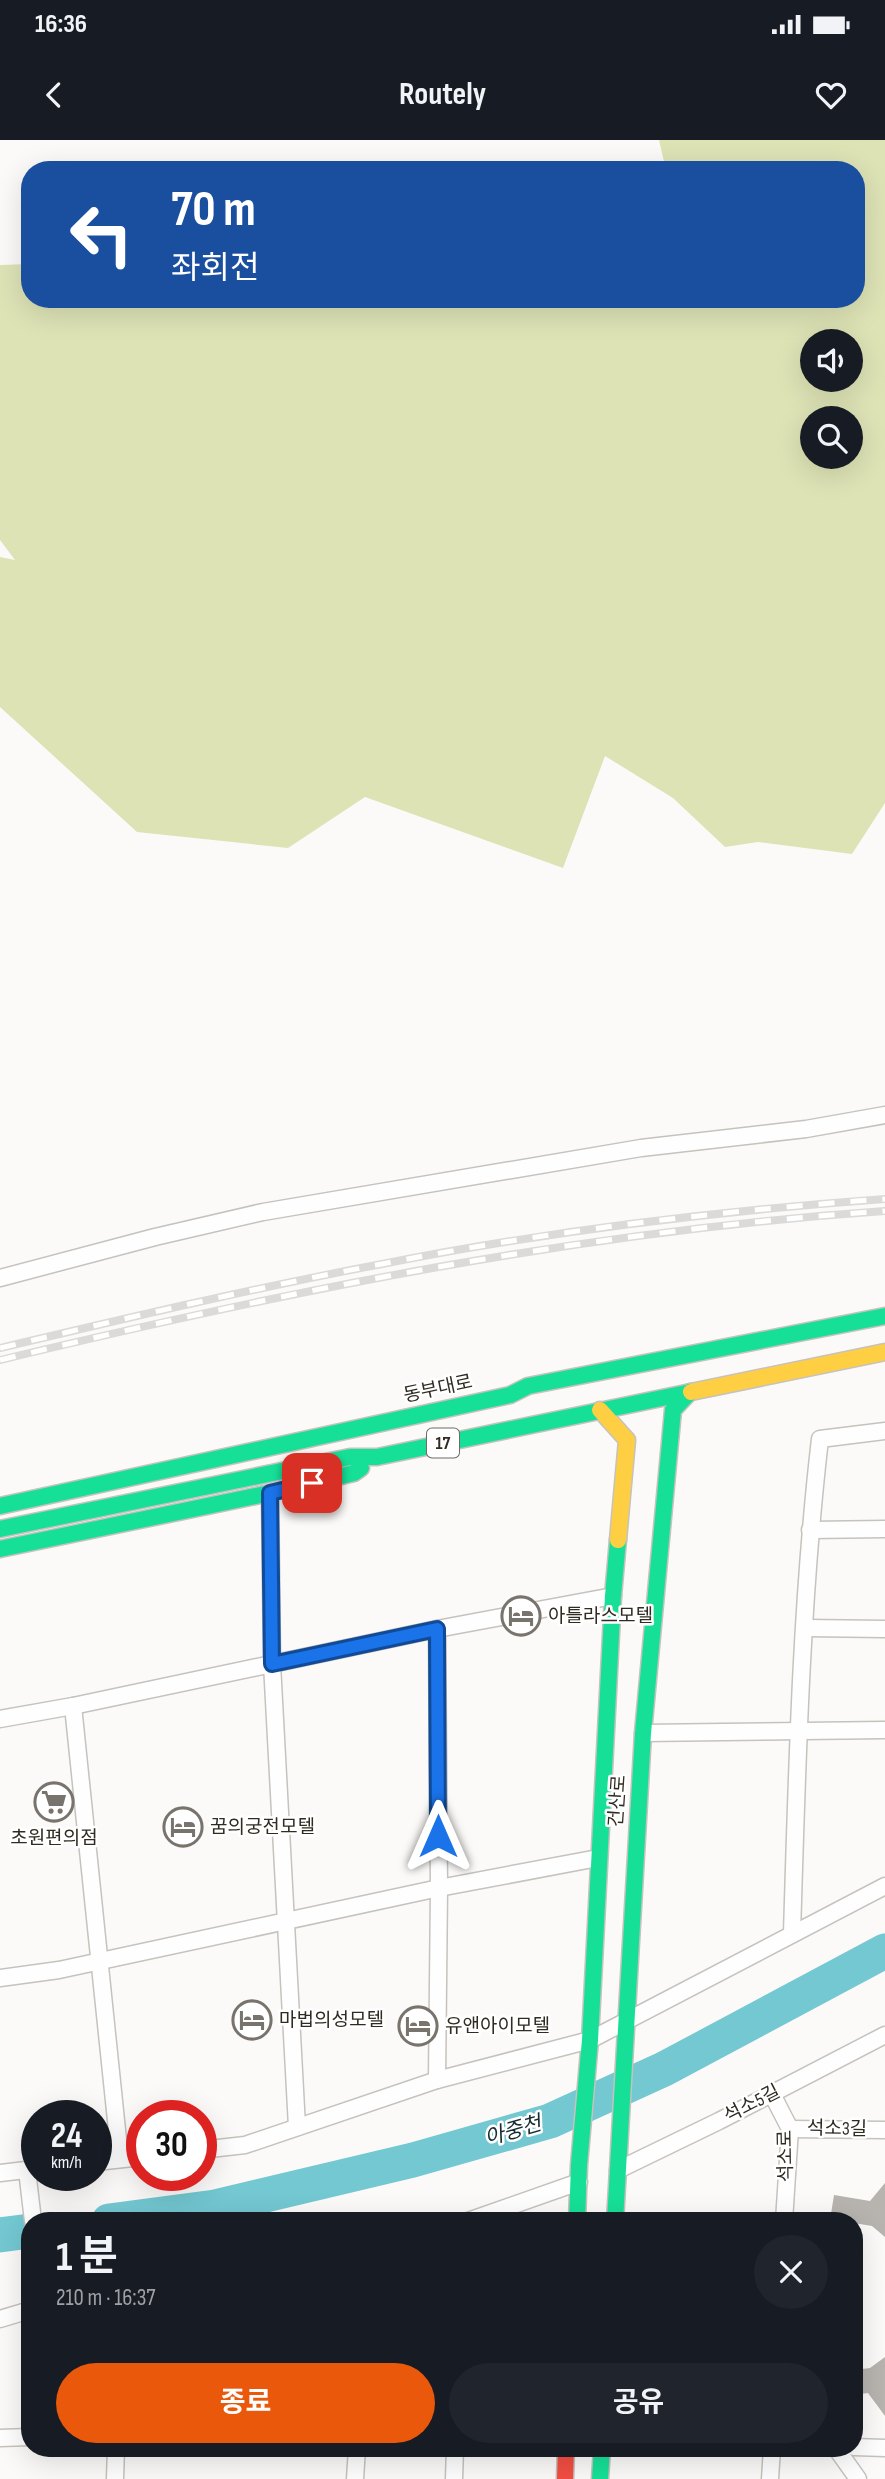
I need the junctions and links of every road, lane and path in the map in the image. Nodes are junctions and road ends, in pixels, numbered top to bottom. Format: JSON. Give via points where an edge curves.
{"nodes":[{"id":1,"x":885,"y":1115,"type":"edge"},
{"id":2,"x":0,"y":1278,"type":"edge"},
{"id":3,"x":885,"y":1317,"type":"edge"},
{"id":4,"x":885,"y":1352,"type":"edge"},
{"id":5,"x":528,"y":1386,"type":"junction"},
{"id":6,"x":690,"y":1392,"type":"junction"},
{"id":7,"x":600,"y":1410,"type":"junction"},
{"id":8,"x":885,"y":1431,"type":"edge"},
{"id":9,"x":377,"y":1457,"type":"junction"},
{"id":10,"x":103,"y":1467,"type":"dead end"},
{"id":11,"x":270,"y":1493,"type":"junction"},
{"id":12,"x":0,"y":1506,"type":"edge"},
{"id":13,"x":0,"y":1529,"type":"edge"},
{"id":14,"x":885,"y":1529,"type":"edge"},
{"id":15,"x":810,"y":1530,"type":"junction"},
{"id":16,"x":0,"y":1549,"type":"edge"},
{"id":17,"x":613,"y":1596,"type":"junction"},
{"id":18,"x":806,"y":1628,"type":"junction"},
{"id":19,"x":437,"y":1629,"type":"junction"},
{"id":20,"x":885,"y":1629,"type":"edge"},
{"id":21,"x":272,"y":1664,"type":"junction"},
{"id":22,"x":73,"y":1706,"type":"junction"},
{"id":23,"x":0,"y":1720,"type":"edge"},
{"id":24,"x":885,"y":1730,"type":"edge"},
{"id":25,"x":798,"y":1732,"type":"junction"},
{"id":26,"x":643,"y":1733,"type":"junction"},
{"id":27,"x":598,"y":1858,"type":"junction"},
{"id":28,"x":885,"y":1886,"type":"edge"},
{"id":29,"x":439,"y":1888,"type":"junction"},
{"id":30,"x":286,"y":1921,"type":"junction"},
{"id":31,"x":792,"y":1934,"type":"junction"},
{"id":32,"x":100,"y":1961,"type":"junction"},
{"id":33,"x":0,"y":1978,"type":"edge"},
{"id":34,"x":626,"y":2021,"type":"junction"},
{"id":35,"x":885,"y":2035,"type":"edge"},
{"id":36,"x":590,"y":2040,"type":"junction"},
{"id":37,"x":437,"y":2080,"type":"junction"},
{"id":38,"x":772,"y":2094,"type":"junction"},
{"id":39,"x":297,"y":2127,"type":"junction"},
{"id":40,"x":790,"y":2129,"type":"junction"},
{"id":41,"x":885,"y":2130,"type":"edge"},
{"id":42,"x":217,"y":2148,"type":"edge"},
{"id":43,"x":126,"y":2158,"type":"edge"},
{"id":44,"x":120,"y":2159,"type":"junction"},
{"id":45,"x":112,"y":2160,"type":"edge"},
{"id":46,"x":618,"y":2164,"type":"junction"},
{"id":47,"x":21,"y":2171,"type":"edge"},
{"id":48,"x":0,"y":2173,"type":"edge"},
{"id":49,"x":579,"y":2182,"type":"junction"},
{"id":50,"x":31,"y":2191,"type":"edge"},
{"id":51,"x":32,"y":2212,"type":"edge"},
{"id":52,"x":494,"y":2212,"type":"edge"},
{"id":53,"x":577,"y":2212,"type":"edge"},
{"id":54,"x":615,"y":2212,"type":"edge"},
{"id":55,"x":785,"y":2212,"type":"edge"},
{"id":56,"x":21,"y":2313,"type":"edge"},
{"id":57,"x":0,"y":2319,"type":"edge"},
{"id":58,"x":0,"y":2438,"type":"edge"},
{"id":59,"x":21,"y":2438,"type":"edge"},
{"id":60,"x":863,"y":2447,"type":"edge"},
{"id":61,"x":885,"y":2448,"type":"edge"},
{"id":62,"x":116,"y":2457,"type":"edge"},
{"id":63,"x":356,"y":2457,"type":"edge"},
{"id":64,"x":455,"y":2457,"type":"edge"},
{"id":65,"x":566,"y":2457,"type":"edge"},
{"id":66,"x":601,"y":2457,"type":"edge"},
{"id":67,"x":771,"y":2457,"type":"edge"},
{"id":68,"x":842,"y":2457,"type":"edge"},
{"id":69,"x":116,"y":2479,"type":"edge"},
{"id":70,"x":355,"y":2479,"type":"edge"},
{"id":71,"x":454,"y":2479,"type":"edge"},
{"id":72,"x":565,"y":2479,"type":"edge"},
{"id":73,"x":600,"y":2479,"type":"edge"},
{"id":74,"x":770,"y":2479,"type":"edge"},
{"id":75,"x":858,"y":2479,"type":"edge"}],
"edges":[{"from":1,"to":2,"type":"street","via":[[806,1129],[641,1147],[263,1212]]},
{"from":3,"to":5,"type":"main road","name":"동부대로","number":"17"},
{"from":4,"to":6,"type":"main road","number":"17"},
{"from":5,"to":10,"type":"main road","via":[[505,1383]]},
{"from":5,"to":12,"type":"main road","name":"동부대로","number":"17","via":[[510,1395]]},
{"from":6,"to":7,"type":"main road","number":"17"},
{"from":6,"to":26,"type":"main road","name":"건산로","via":[[673,1410]]},
{"from":7,"to":9,"type":"main road","number":"17"},
{"from":7,"to":17,"type":"main road","name":"건산로","via":[[627,1440]]},
{"from":8,"to":15,"type":"street","via":[[820,1439]]},
{"from":9,"to":11,"type":"main road","via":[[354,1473]]},
{"from":9,"to":13,"type":"main road","number":"17","via":[[349,1457]]},
{"from":11,"to":16,"type":"main road"},
{"from":11,"to":21,"type":"street"},
{"from":14,"to":15,"type":"street"},
{"from":15,"to":18,"type":"street"},
{"from":17,"to":19,"type":"street"},
{"from":17,"to":27,"type":"main road","name":"건산로"},
{"from":18,"to":20,"type":"street"},
{"from":18,"to":25,"type":"street"},
{"from":19,"to":21,"type":"street"},
{"from":19,"to":29,"type":"street"},
{"from":21,"to":22,"type":"street"},
{"from":21,"to":30,"type":"street"},
{"from":22,"to":23,"type":"street"},
{"from":22,"to":32,"type":"street"},
{"from":24,"to":25,"type":"street"},
{"from":25,"to":26,"type":"street"},
{"from":25,"to":31,"type":"street"},
{"from":26,"to":34,"type":"main road","name":"건산로"},
{"from":27,"to":29,"type":"street"},
{"from":27,"to":36,"type":"main road","name":"건산로"},
{"from":28,"to":31,"type":"street"},
{"from":29,"to":30,"type":"street"},
{"from":29,"to":37,"type":"street"},
{"from":30,"to":32,"type":"street"},
{"from":30,"to":39,"type":"street"},
{"from":31,"to":34,"type":"street"},
{"from":32,"to":33,"type":"street"},
{"from":32,"to":44,"type":"street"},
{"from":34,"to":36,"type":"street"},
{"from":34,"to":46,"type":"main road","name":"건산로"},
{"from":35,"to":38,"type":"street","name":"석소5길"},
{"from":36,"to":37,"type":"street"},
{"from":36,"to":49,"type":"main road","name":"건산로"},
{"from":37,"to":39,"type":"street"},
{"from":38,"to":40,"type":"street","name":"석소로"},
{"from":38,"to":46,"type":"street","name":"석소5길"},
{"from":39,"to":42,"type":"street","via":[[245,2145]]},
{"from":40,"to":41,"type":"street","name":"석소3길"},
{"from":40,"to":55,"type":"street","name":"석소로"},
{"from":43,"to":44,"type":"street"},
{"from":44,"to":45,"type":"street"},
{"from":46,"to":54,"type":"main road","name":"건산로"},
{"from":47,"to":48,"type":"street"},
{"from":49,"to":52,"type":"street"},
{"from":49,"to":53,"type":"main road","name":"건산로"},
{"from":50,"to":51,"type":"street"},
{"from":56,"to":57,"type":"street"},
{"from":58,"to":59,"type":"street"},
{"from":60,"to":61,"type":"street"},
{"from":62,"to":69,"type":"street"},
{"from":63,"to":70,"type":"street"},
{"from":64,"to":71,"type":"street"},
{"from":65,"to":72,"type":"main road"},
{"from":66,"to":73,"type":"main road"},
{"from":67,"to":74,"type":"street"},
{"from":68,"to":75,"type":"street"}]}
